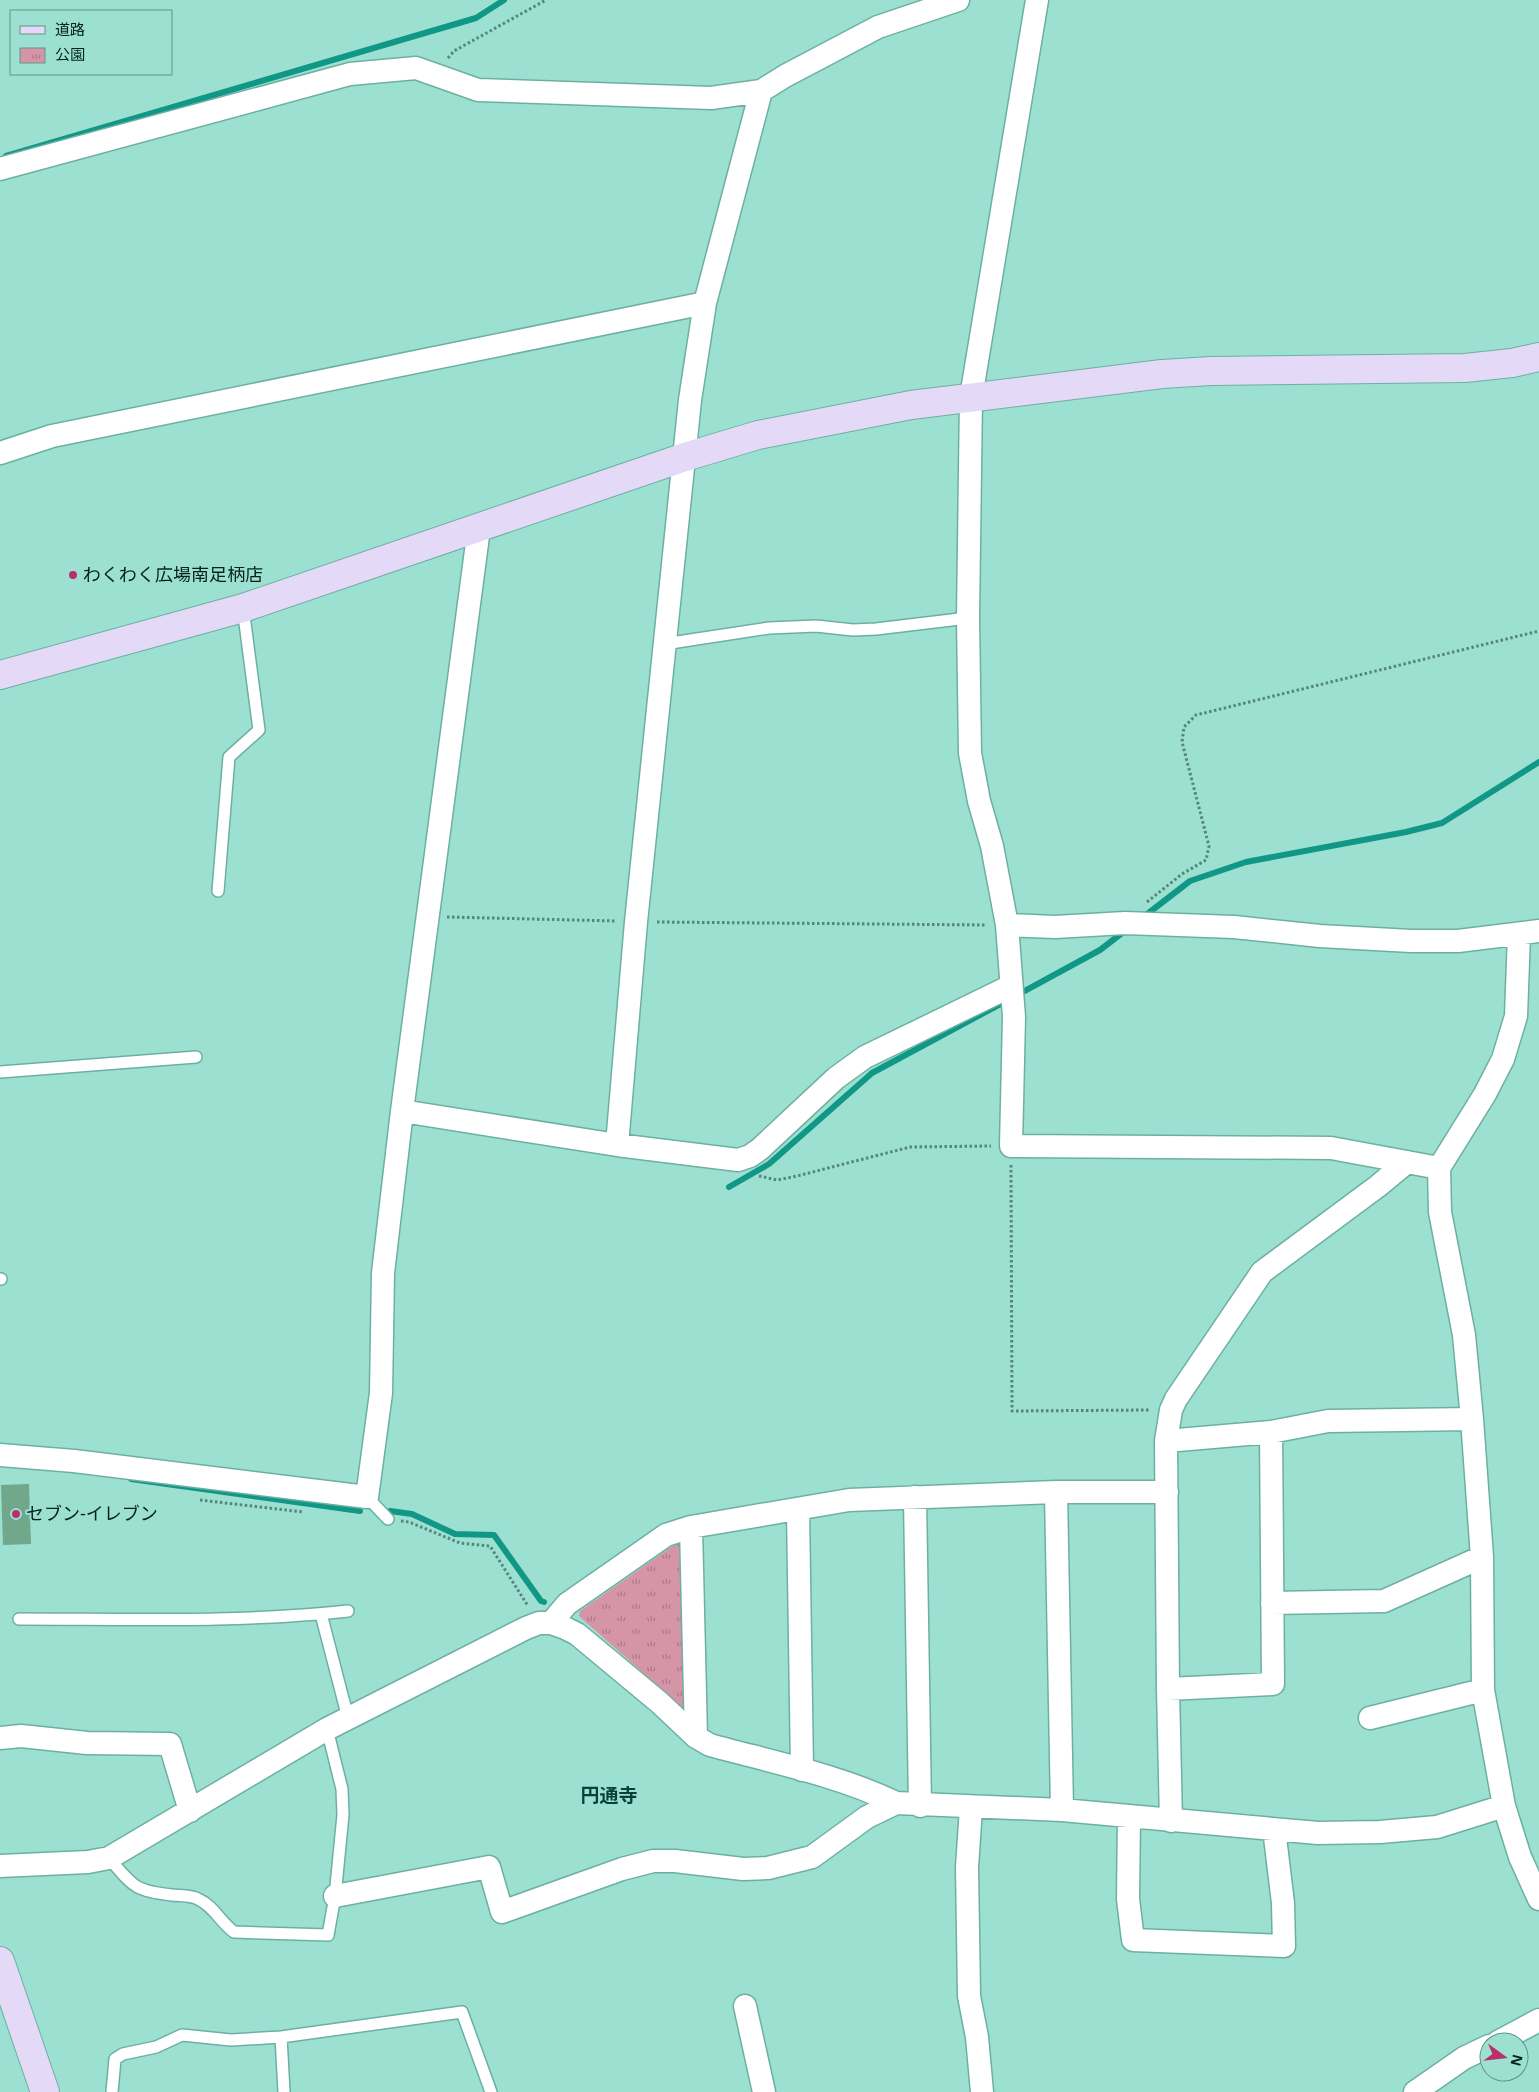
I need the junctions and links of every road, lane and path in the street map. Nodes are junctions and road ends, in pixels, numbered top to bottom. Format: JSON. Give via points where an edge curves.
{"nodes":[{"id":1,"x":546,"y":0,"type":"edge"},
{"id":2,"x":958,"y":0,"type":"edge"},
{"id":3,"x":1037,"y":0,"type":"edge"},
{"id":4,"x":434,"y":74,"type":"junction"},
{"id":5,"x":761,"y":91,"type":"junction"},
{"id":6,"x":0,"y":169,"type":"edge"},
{"id":7,"x":705,"y":303,"type":"junction"},
{"id":8,"x":1539,"y":357,"type":"edge"},
{"id":9,"x":971,"y":398,"type":"junction"},
{"id":10,"x":0,"y":454,"type":"edge"},
{"id":11,"x":685,"y":457,"type":"junction"},
{"id":12,"x":479,"y":528,"type":"junction"},
{"id":13,"x":243,"y":608,"type":"junction"},
{"id":14,"x":968,"y":618,"type":"junction"},
{"id":15,"x":1539,"y":632,"type":"edge"},
{"id":16,"x":664,"y":644,"type":"junction"},
{"id":17,"x":0,"y":675,"type":"edge"},
{"id":18,"x":218,"y":891,"type":"dead end"},
{"id":19,"x":427,"y":917,"type":"junction"},
{"id":20,"x":636,"y":922,"type":"junction"},
{"id":21,"x":1125,"y":923,"type":"junction"},
{"id":22,"x":1007,"y":925,"type":"junction"},
{"id":23,"x":1529,"y":932,"type":"edge"},
{"id":24,"x":1012,"y":986,"type":"junction"},
{"id":25,"x":196,"y":1057,"type":"dead end"},
{"id":26,"x":0,"y":1072,"type":"edge"},
{"id":27,"x":402,"y":1111,"type":"junction"},
{"id":28,"x":617,"y":1146,"type":"junction"},
{"id":29,"x":1011,"y":1146,"type":"junction"},
{"id":30,"x":738,"y":1160,"type":"junction"},
{"id":31,"x":1407,"y":1162,"type":"junction"},
{"id":32,"x":1439,"y":1168,"type":"junction"},
{"id":33,"x":1171,"y":1410,"type":"junction"},
{"id":34,"x":1472,"y":1419,"type":"junction"},
{"id":35,"x":1271,"y":1432,"type":"junction"},
{"id":36,"x":1166,"y":1441,"type":"junction"},
{"id":37,"x":0,"y":1455,"type":"edge"},
{"id":38,"x":1056,"y":1492,"type":"junction"},
{"id":39,"x":1167,"y":1492,"type":"junction"},
{"id":40,"x":915,"y":1496,"type":"junction"},
{"id":41,"x":367,"y":1497,"type":"junction"},
{"id":42,"x":798,"y":1510,"type":"junction"},
{"id":43,"x":388,"y":1519,"type":"joint"},
{"id":44,"x":691,"y":1527,"type":"junction"},
{"id":45,"x":1482,"y":1557,"type":"junction"},
{"id":46,"x":1272,"y":1603,"type":"junction"},
{"id":47,"x":348,"y":1611,"type":"dead end"},
{"id":48,"x":321,"y":1614,"type":"junction"},
{"id":49,"x":19,"y":1619,"type":"dead end"},
{"id":50,"x":545,"y":1623,"type":"junction"},
{"id":51,"x":1168,"y":1689,"type":"junction"},
{"id":52,"x":1483,"y":1690,"type":"junction"},
{"id":53,"x":348,"y":1718,"type":"junction"},
{"id":54,"x":1370,"y":1718,"type":"dead end"},
{"id":55,"x":326,"y":1729,"type":"junction"},
{"id":56,"x":696,"y":1737,"type":"junction"},
{"id":57,"x":0,"y":1738,"type":"edge"},
{"id":58,"x":802,"y":1770,"type":"junction"},
{"id":59,"x":896,"y":1803,"type":"junction"},
{"id":60,"x":920,"y":1806,"type":"junction"},
{"id":61,"x":1504,"y":1806,"type":"junction"},
{"id":62,"x":971,"y":1808,"type":"junction"},
{"id":63,"x":1062,"y":1810,"type":"junction"},
{"id":64,"x":190,"y":1811,"type":"junction"},
{"id":65,"x":1129,"y":1817,"type":"junction"},
{"id":66,"x":1171,"y":1820,"type":"junction"},
{"id":67,"x":1274,"y":1829,"type":"junction"},
{"id":68,"x":108,"y":1858,"type":"junction"},
{"id":69,"x":0,"y":1866,"type":"edge"},
{"id":70,"x":335,"y":1896,"type":"junction"},
{"id":71,"x":1539,"y":1899,"type":"edge"},
{"id":72,"x":0,"y":1961,"type":"edge"},
{"id":73,"x":745,"y":2006,"type":"dead end"},
{"id":74,"x":1539,"y":2020,"type":"edge"},
{"id":75,"x":1517,"y":2032,"type":"edge"},
{"id":76,"x":281,"y":2037,"type":"junction"},
{"id":77,"x":1479,"y":2051,"type":"edge"},
{"id":78,"x":45,"y":2092,"type":"edge"},
{"id":79,"x":112,"y":2092,"type":"edge"},
{"id":80,"x":284,"y":2092,"type":"edge"},
{"id":81,"x":491,"y":2092,"type":"edge"},
{"id":82,"x":764,"y":2092,"type":"edge"},
{"id":83,"x":982,"y":2092,"type":"edge"},
{"id":84,"x":1414,"y":2092,"type":"edge"}],
"edges":[{"from":1,"to":4,"type":"path","via":[[454,50]]},
{"from":2,"to":5,"type":"street","via":[[878,27]]},
{"from":3,"to":9,"type":"street"},
{"from":4,"to":5,"type":"street","via":[[478,90],[710,98]]},
{"from":4,"to":6,"type":"street","via":[[416,68],[350,74]]},
{"from":5,"to":7,"type":"street"},
{"from":7,"to":10,"type":"street","via":[[52,436]]},
{"from":7,"to":11,"type":"street"},
{"from":8,"to":9,"type":"street","via":[[1465,368],[1162,374]]},
{"from":9,"to":11,"type":"street","via":[[819,422],[758,435]]},
{"from":9,"to":14,"type":"street"},
{"from":11,"to":12,"type":"street"},
{"from":11,"to":16,"type":"street"},
{"from":12,"to":13,"type":"street"},
{"from":12,"to":19,"type":"street"},
{"from":13,"to":17,"type":"street"},
{"from":13,"to":18,"type":"lane","via":[[259,730],[229,757]]},
{"from":14,"to":16,"type":"lane","via":[[876,630],[816,626],[769,628]]},
{"from":14,"to":22,"type":"street","via":[[970,753]]},
{"from":15,"to":21,"type":"path","via":[[1196,715],[1184,727],[1182,742],[1209,846],[1206,860],[1182,874]]},
{"from":16,"to":20,"type":"street"},
{"from":19,"to":20,"type":"path"},
{"from":19,"to":27,"type":"street"},
{"from":20,"to":22,"type":"path"},
{"from":20,"to":28,"type":"street"},
{"from":21,"to":22,"type":"street"},
{"from":21,"to":23,"type":"street","via":[[1234,927],[1410,941],[1458,941]]},
{"from":22,"to":24,"type":"street"},
{"from":23,"to":32,"type":"street","via":[[1516,1016],[1503,1059]]},
{"from":24,"to":29,"type":"street"},
{"from":24,"to":30,"type":"street","via":[[865,1057],[836,1078],[755,1152]]},
{"from":25,"to":26,"type":"lane"},
{"from":27,"to":28,"type":"street"},
{"from":27,"to":41,"type":"street","via":[[383,1273],[381,1393]]},
{"from":28,"to":30,"type":"street"},
{"from":29,"to":30,"type":"path","via":[[910,1146],[777,1180],[759,1176]]},
{"from":29,"to":31,"type":"street","via":[[1331,1148]]},
{"from":29,"to":33,"type":"path","via":[[1012,1410]]},
{"from":31,"to":32,"type":"street"},
{"from":31,"to":33,"type":"street","via":[[1262,1272]]},
{"from":32,"to":34,"type":"street","via":[[1440,1212],[1464,1335]]},
{"from":33,"to":36,"type":"street"},
{"from":34,"to":35,"type":"street","via":[[1328,1421]]},
{"from":34,"to":45,"type":"street"},
{"from":35,"to":36,"type":"street"},
{"from":35,"to":46,"type":"street"},
{"from":36,"to":39,"type":"street"},
{"from":37,"to":41,"type":"street"},
{"from":38,"to":39,"type":"street"},
{"from":38,"to":40,"type":"street"},
{"from":38,"to":63,"type":"street"},
{"from":39,"to":51,"type":"street"},
{"from":40,"to":42,"type":"street","via":[[849,1500]]},
{"from":40,"to":60,"type":"street"},
{"from":41,"to":43,"type":"lane"},
{"from":42,"to":44,"type":"street"},
{"from":42,"to":58,"type":"street"},
{"from":43,"to":50,"type":"path","via":[[409,1522],[460,1543],[490,1546]]},
{"from":44,"to":50,"type":"street","via":[[658,1540]]},
{"from":44,"to":56,"type":"street"},
{"from":45,"to":46,"type":"street","via":[[1384,1601]]},
{"from":45,"to":52,"type":"street"},
{"from":46,"to":51,"type":"street","via":[[1273,1684]]},
{"from":47,"to":48,"type":"lane"},
{"from":48,"to":49,"type":"lane","via":[[212,1620]]},
{"from":48,"to":53,"type":"lane"},
{"from":50,"to":53,"type":"street","via":[[526,1628]]},
{"from":50,"to":56,"type":"street","via":[[577,1634]]},
{"from":51,"to":66,"type":"street"},
{"from":52,"to":54,"type":"street"},
{"from":52,"to":61,"type":"street"},
{"from":53,"to":55,"type":"street"},
{"from":55,"to":64,"type":"street"},
{"from":55,"to":70,"type":"lane","via":[[342,1789],[343,1815]]},
{"from":56,"to":58,"type":"street","via":[[710,1745]]},
{"from":57,"to":64,"type":"street","via":[[21,1736],[88,1743],[170,1744]]},
{"from":58,"to":59,"type":"street"},
{"from":59,"to":60,"type":"street"},
{"from":59,"to":70,"type":"street","via":[[867,1817],[812,1856],[768,1868],[743,1869],[653,1861],[502,1912],[489,1867]]},
{"from":60,"to":62,"type":"street"},
{"from":61,"to":67,"type":"street","via":[[1438,1827],[1371,1832]]},
{"from":61,"to":71,"type":"street","via":[[1520,1858]]},
{"from":62,"to":63,"type":"street"},
{"from":62,"to":83,"type":"street","via":[[967,1867],[969,1996]]},
{"from":63,"to":65,"type":"street"},
{"from":64,"to":68,"type":"street"},
{"from":65,"to":66,"type":"street"},
{"from":65,"to":67,"type":"street","via":[[1128,1899],[1133,1940],[1284,1946],[1283,1904]]},
{"from":66,"to":67,"type":"street"},
{"from":68,"to":69,"type":"street","via":[[88,1862]]},
{"from":68,"to":70,"type":"lane","via":[[131,1885],[149,1892],[195,1897],[208,1903],[224,1925],[234,1932],[328,1935]]},
{"from":72,"to":78,"type":"street"},
{"from":73,"to":82,"type":"street"},
{"from":74,"to":75,"type":"street"},
{"from":76,"to":79,"type":"lane","via":[[231,2040],[182,2035],[156,2047],[123,2054],[115,2059]]},
{"from":76,"to":80,"type":"lane"},
{"from":76,"to":81,"type":"lane","via":[[462,2012]]},
{"from":77,"to":84,"type":"street"}]}
